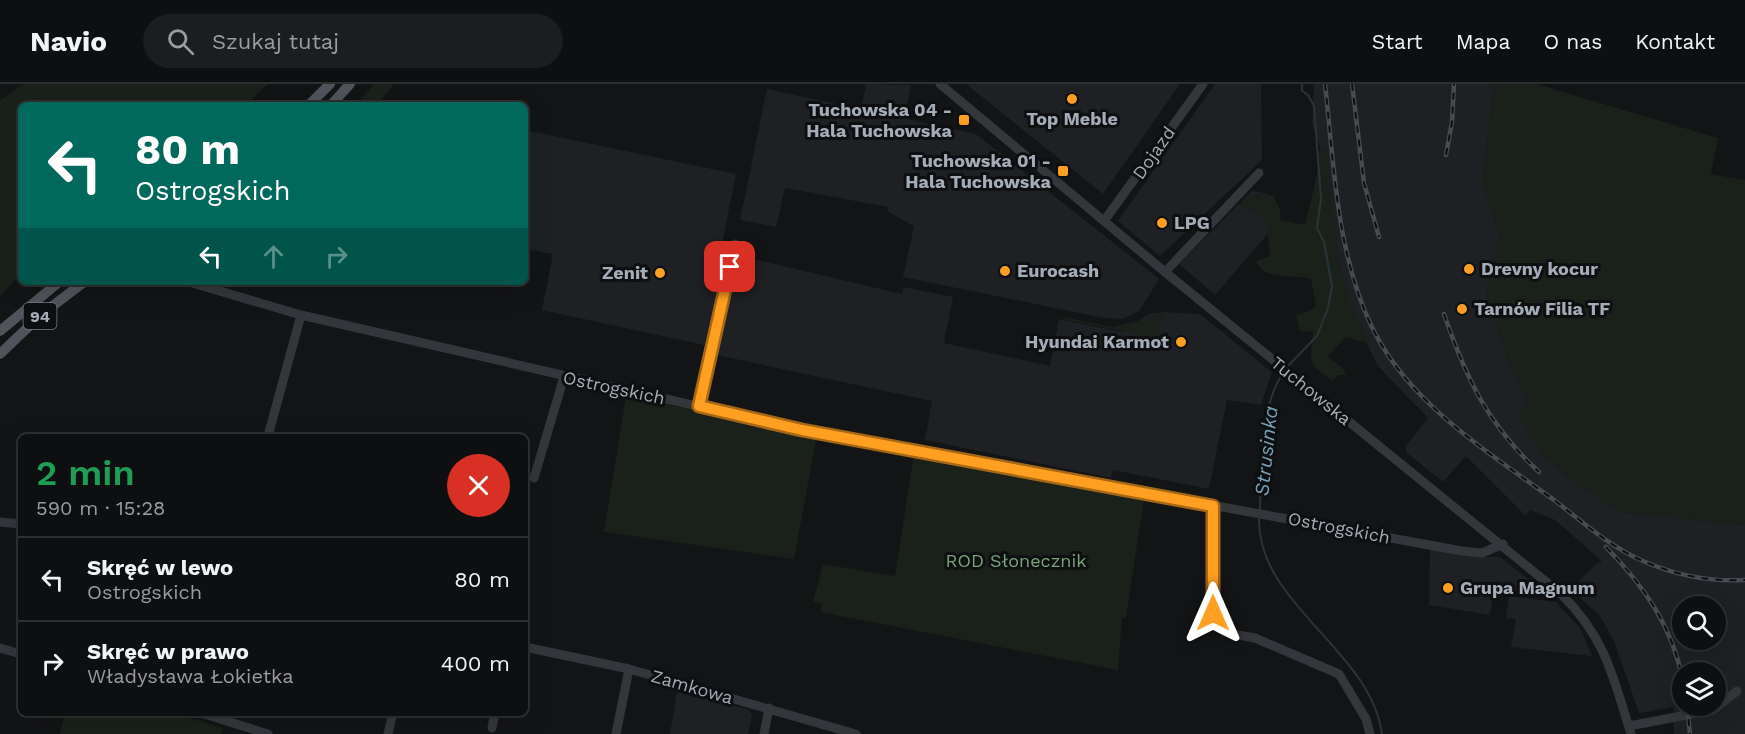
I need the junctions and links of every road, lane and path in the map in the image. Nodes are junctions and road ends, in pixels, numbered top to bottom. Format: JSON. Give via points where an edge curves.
{"nodes":[{"id":1,"x":330,"y":84,"type":"edge"},
{"id":2,"x":350,"y":84,"type":"edge"},
{"id":3,"x":940,"y":84,"type":"edge"},
{"id":4,"x":1203,"y":84,"type":"edge"},
{"id":5,"x":312,"y":102,"type":"edge"},
{"id":6,"x":334,"y":102,"type":"edge"},
{"id":7,"x":1259,"y":173,"type":"dead end"},
{"id":8,"x":1104,"y":221,"type":"junction"},
{"id":9,"x":735,"y":244,"type":"dead end"},
{"id":10,"x":1165,"y":272,"type":"junction"},
{"id":11,"x":55,"y":285,"type":"edge"},
{"id":12,"x":80,"y":285,"type":"edge"},
{"id":13,"x":199,"y":285,"type":"edge"},
{"id":14,"x":301,"y":315,"type":"junction"},
{"id":15,"x":0,"y":331,"type":"edge"},
{"id":16,"x":0,"y":354,"type":"edge"},
{"id":17,"x":564,"y":377,"type":"junction"},
{"id":18,"x":699,"y":406,"type":"junction"},
{"id":19,"x":269,"y":434,"type":"edge"},
{"id":20,"x":534,"y":478,"type":"dead end"},
{"id":21,"x":1213,"y":506,"type":"junction"},
{"id":22,"x":0,"y":522,"type":"edge"},
{"id":23,"x":18,"y":524,"type":"edge"},
{"id":24,"x":1503,"y":544,"type":"junction"},
{"id":25,"x":528,"y":647,"type":"edge"},
{"id":26,"x":0,"y":648,"type":"edge"},
{"id":27,"x":18,"y":653,"type":"edge"},
{"id":28,"x":628,"y":669,"type":"junction"},
{"id":29,"x":1737,"y":691,"type":"dead end"},
{"id":30,"x":769,"y":708,"type":"junction"},
{"id":31,"x":211,"y":716,"type":"edge"},
{"id":32,"x":392,"y":716,"type":"edge"},
{"id":33,"x":494,"y":716,"type":"edge"},
{"id":34,"x":492,"y":728,"type":"dead end"},
{"id":35,"x":1630,"y":730,"type":"edge"},
{"id":36,"x":268,"y":734,"type":"edge"},
{"id":37,"x":388,"y":734,"type":"edge"},
{"id":38,"x":616,"y":734,"type":"edge"},
{"id":39,"x":764,"y":734,"type":"edge"},
{"id":40,"x":856,"y":734,"type":"edge"},
{"id":41,"x":1370,"y":734,"type":"edge"}],
"edges":[{"from":1,"to":5,"type":"main road"},
{"from":2,"to":6,"type":"main road"},
{"from":3,"to":8,"type":"street","name":"Tuchowska"},
{"from":4,"to":8,"type":"street","name":"Dojazd"},
{"from":7,"to":10,"type":"street"},
{"from":8,"to":10,"type":"street","name":"Tuchowska"},
{"from":9,"to":18,"type":"street"},
{"from":10,"to":24,"type":"street","name":"Tuchowska"},
{"from":11,"to":15,"type":"main road","number":"94"},
{"from":12,"to":16,"type":"main road","number":"94"},
{"from":13,"to":14,"type":"street","name":"Ostrogskich"},
{"from":14,"to":17,"type":"street","name":"Ostrogskich"},
{"from":14,"to":19,"type":"street"},
{"from":17,"to":18,"type":"street","name":"Ostrogskich"},
{"from":17,"to":20,"type":"street"},
{"from":18,"to":21,"type":"street","name":"Ostrogskich","via":[[802,430]]},
{"from":21,"to":24,"type":"street","name":"Ostrogskich","via":[[1462,551],[1482,553]]},
{"from":21,"to":41,"type":"street","via":[[1216,626],[1339,674],[1361,710]]},
{"from":22,"to":23,"type":"street"},
{"from":24,"to":35,"type":"street","name":"Tuchowska","via":[[1562,594],[1589,623],[1609,664]]},
{"from":25,"to":28,"type":"street","name":"Zamkowa"},
{"from":26,"to":27,"type":"street"},
{"from":28,"to":30,"type":"street","name":"Zamkowa"},
{"from":28,"to":38,"type":"street"},
{"from":29,"to":35,"type":"street","via":[[1713,710]]},
{"from":30,"to":39,"type":"street"},
{"from":30,"to":40,"type":"street","name":"Zamkowa"},
{"from":31,"to":36,"type":"street"},
{"from":32,"to":37,"type":"street"},
{"from":33,"to":34,"type":"street"}]}
